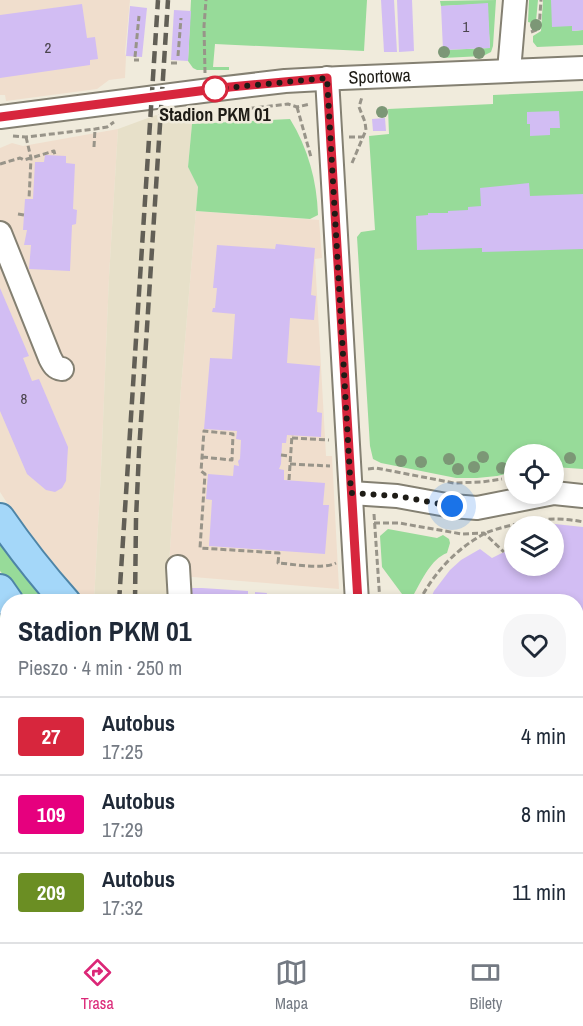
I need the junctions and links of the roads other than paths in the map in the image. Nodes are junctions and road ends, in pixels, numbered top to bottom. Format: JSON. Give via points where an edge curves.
{"nodes":[{"id":1,"x":515,"y":0,"type":"edge"},
{"id":2,"x":583,"y":68,"type":"edge"},
{"id":3,"x":509,"y":70,"type":"junction"},
{"id":4,"x":327,"y":78,"type":"junction"},
{"id":5,"x":6,"y":127,"type":"edge"},
{"id":6,"x":0,"y":233,"type":"edge"},
{"id":7,"x":62,"y":369,"type":"dead end"},
{"id":8,"x":351,"y":493,"type":"junction"},
{"id":9,"x":583,"y":496,"type":"edge"},
{"id":10,"x":0,"y":518,"type":"edge"},
{"id":11,"x":178,"y":567,"type":"dead end"},
{"id":12,"x":59,"y":594,"type":"edge"},
{"id":13,"x":183,"y":594,"type":"edge"},
{"id":14,"x":357,"y":594,"type":"edge"}],
"edges":[{"from":1,"to":3,"type":"street"},
{"from":2,"to":3,"type":"street","name":"Sportowa"},
{"from":3,"to":4,"type":"street","name":"Sportowa"},
{"from":4,"to":5,"type":"street","name":"Sportowa","via":[[226,88]]},
{"from":4,"to":8,"type":"street"},
{"from":6,"to":7,"type":"street","via":[[50,358]]},
{"from":8,"to":9,"type":"street","via":[[477,508],[554,493]]},
{"from":8,"to":14,"type":"street"},
{"from":10,"to":12,"type":"main road"},
{"from":11,"to":13,"type":"street"}]}
